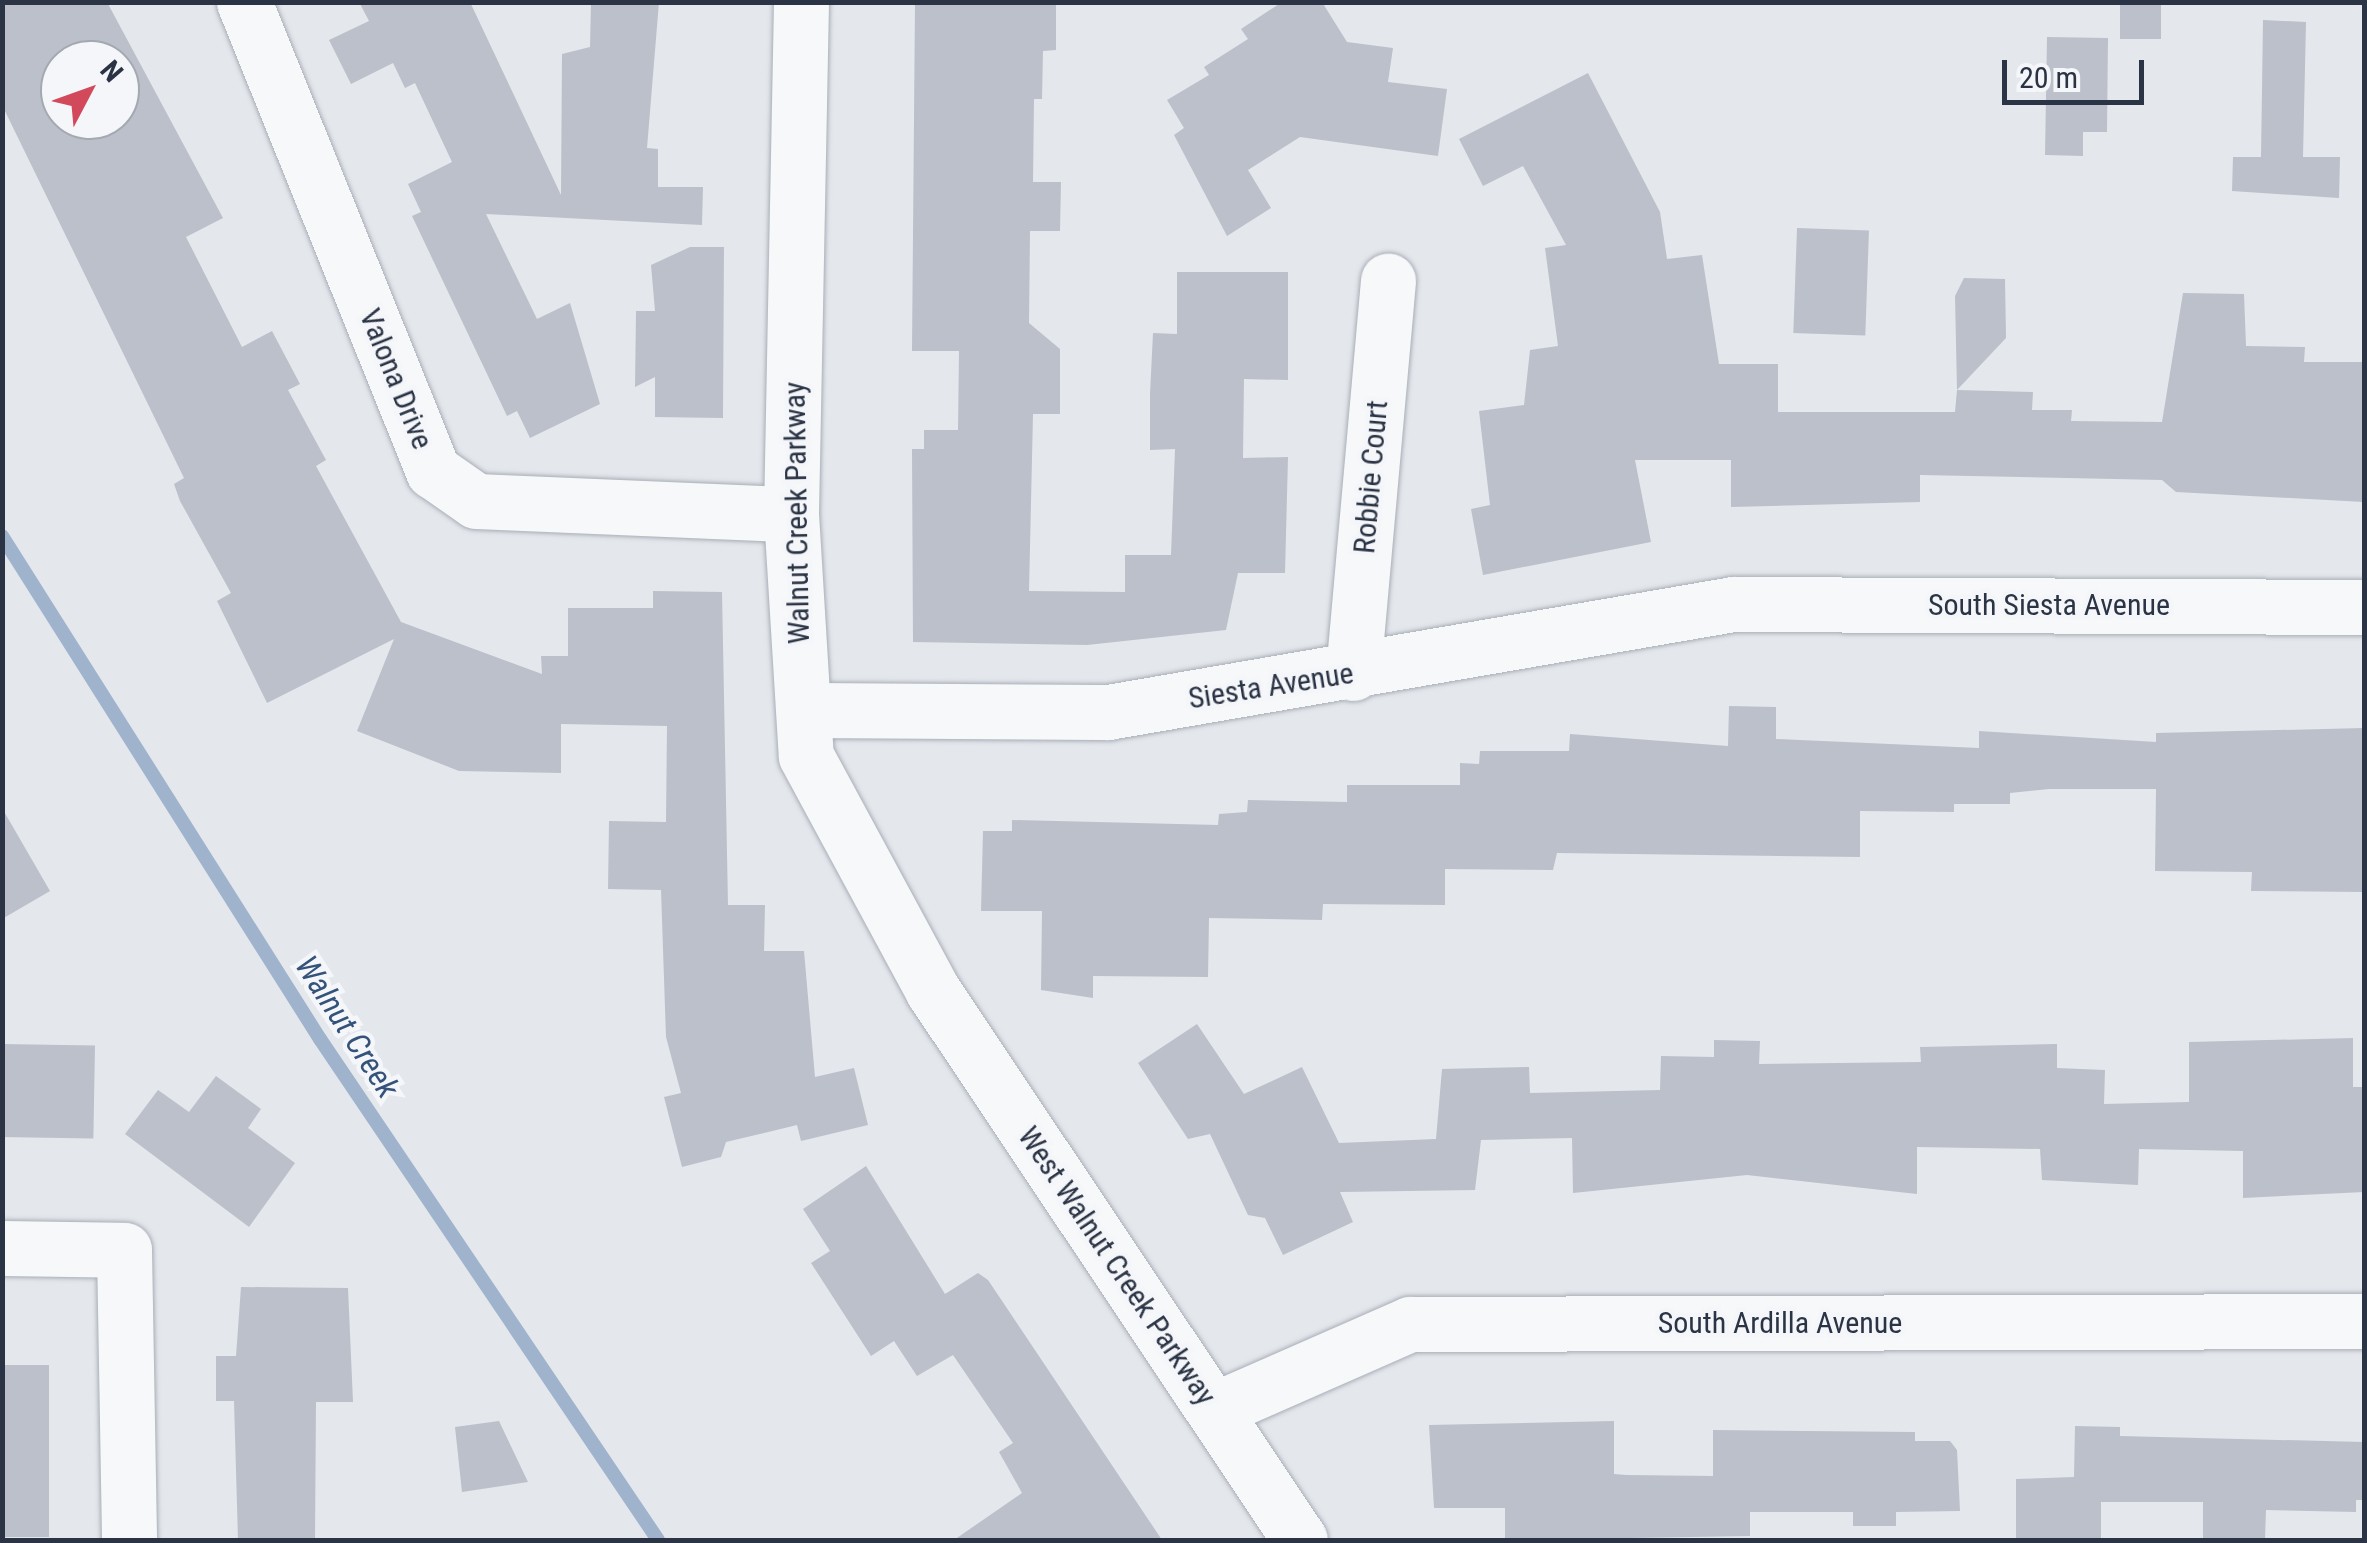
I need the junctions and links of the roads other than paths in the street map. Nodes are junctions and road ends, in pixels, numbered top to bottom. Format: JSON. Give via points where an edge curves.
{"nodes":[{"id":1,"x":244,"y":2,"type":"edge"},
{"id":2,"x":801,"y":2,"type":"edge"},
{"id":3,"x":1388,"y":281,"type":"dead end"},
{"id":4,"x":791,"y":514,"type":"junction"},
{"id":5,"x":1733,"y":604,"type":"joint"},
{"id":6,"x":2364,"y":606,"type":"edge"},
{"id":7,"x":1354,"y":674,"type":"junction"},
{"id":8,"x":804,"y":710,"type":"junction"},
{"id":9,"x":933,"y":991,"type":"joint"},
{"id":10,"x":2,"y":1248,"type":"edge"},
{"id":11,"x":2364,"y":1321,"type":"edge"},
{"id":12,"x":1214,"y":1410,"type":"junction"},
{"id":13,"x":129,"y":1540,"type":"edge"},
{"id":14,"x":1300,"y":1540,"type":"edge"}],
"edges":[{"from":1,"to":4,"type":"street","name":"Valona Drive","via":[[433,471],[476,500]]},
{"from":2,"to":4,"type":"street","name":"Walnut Creek Parkway"},
{"from":3,"to":7,"type":"street","name":"Robbie Court"},
{"from":4,"to":8,"type":"street","name":"Walnut Creek Parkway"},
{"from":5,"to":6,"type":"street","name":"South Siesta Avenue"},
{"from":5,"to":7,"type":"street","name":"Siesta Avenue"},
{"from":7,"to":8,"type":"street","name":"Siesta Avenue","via":[[1108,712]]},
{"from":8,"to":9,"type":"street","name":"Walnut Creek Parkway","via":[[806,756]]},
{"from":9,"to":12,"type":"street","name":"West Walnut Creek Parkway"},
{"from":10,"to":13,"type":"street","via":[[124,1250]]},
{"from":11,"to":12,"type":"street","name":"South Ardilla Avenue","via":[[1410,1324]]},
{"from":12,"to":14,"type":"street","name":"West Walnut Creek Parkway"}]}
